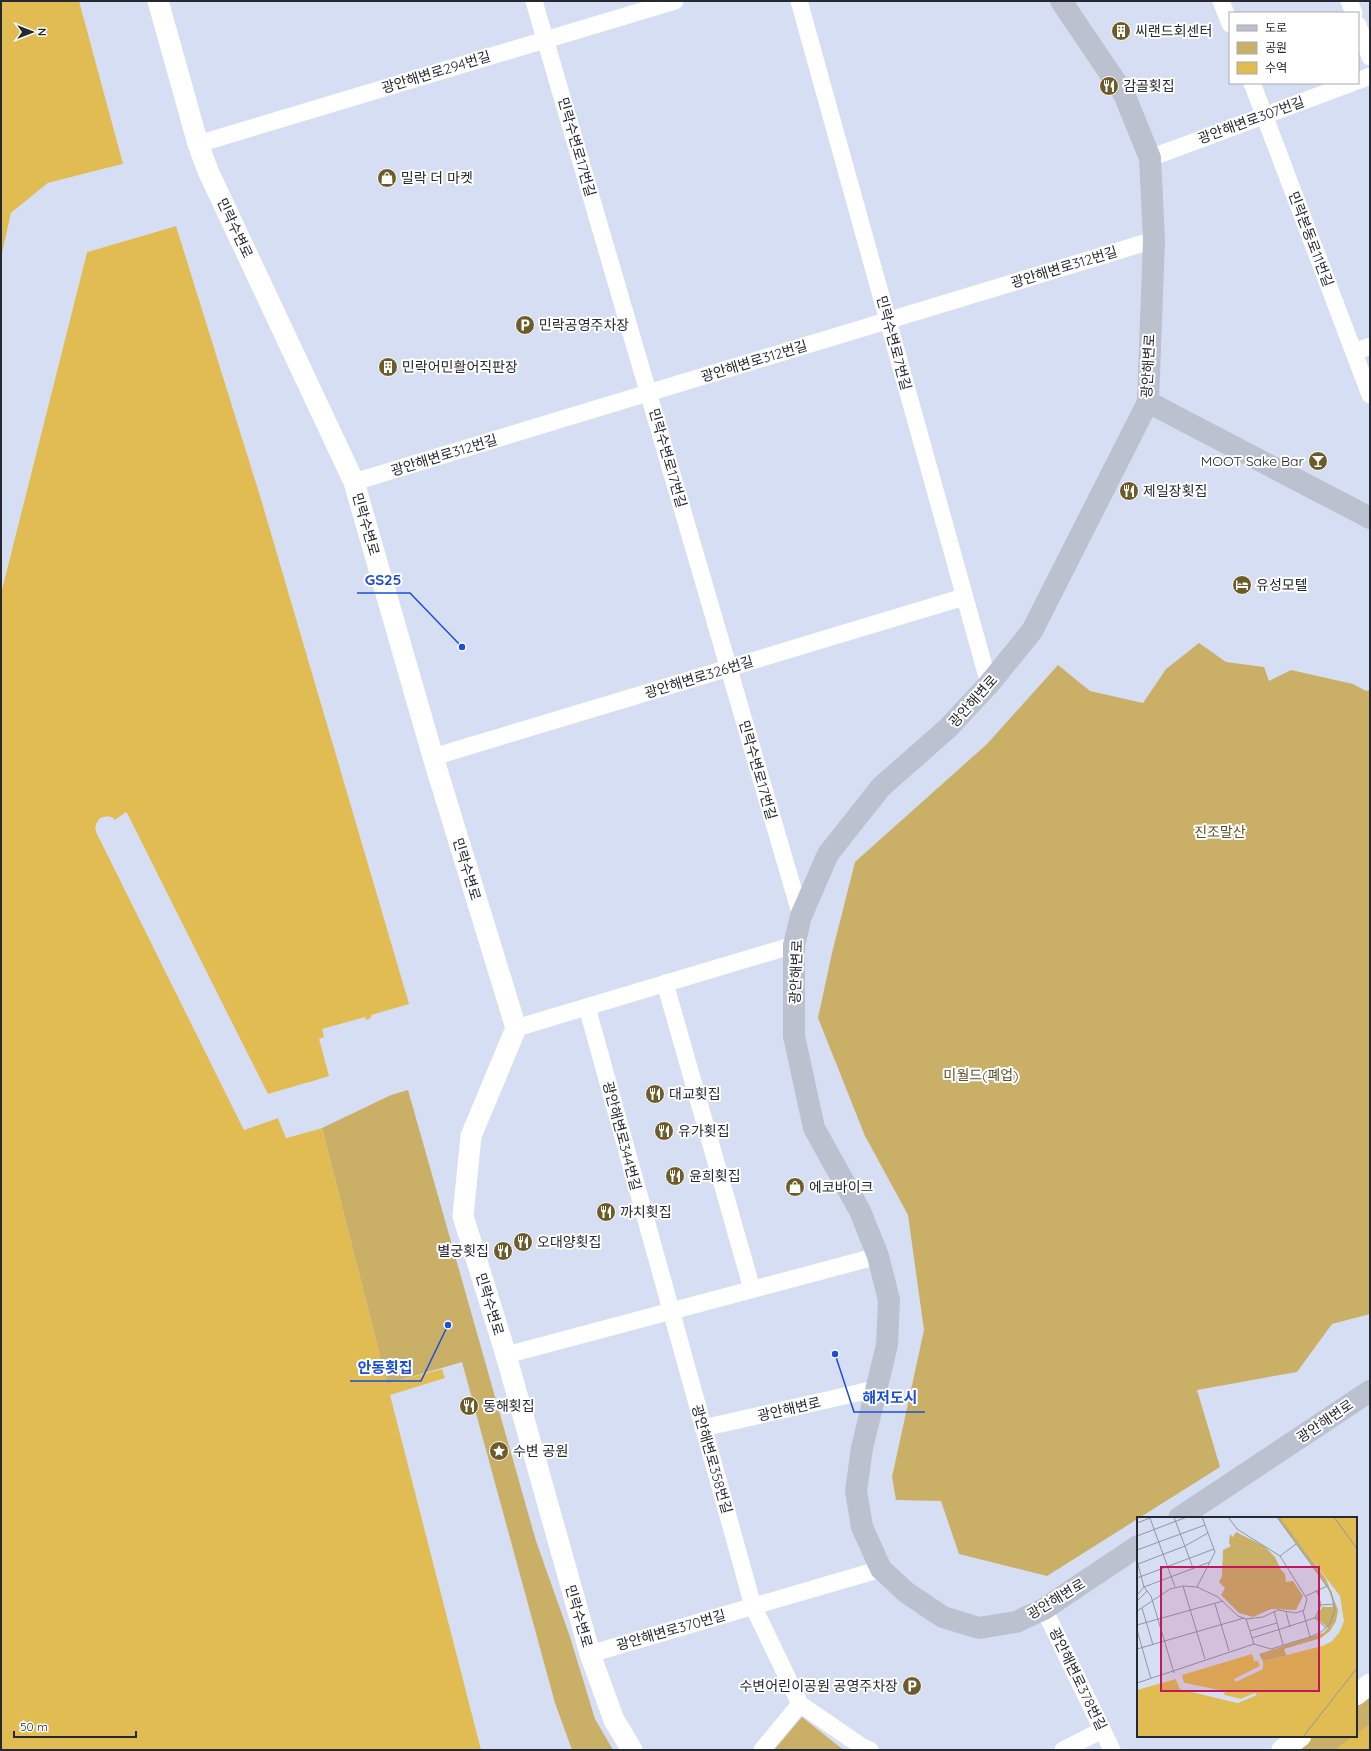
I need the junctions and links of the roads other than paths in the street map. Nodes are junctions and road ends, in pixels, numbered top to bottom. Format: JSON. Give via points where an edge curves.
{"nodes":[{"id":1,"x":158,"y":1,"type":"edge"},
{"id":2,"x":534,"y":1,"type":"edge"},
{"id":3,"x":675,"y":1,"type":"edge"},
{"id":4,"x":799,"y":1,"type":"edge"},
{"id":5,"x":1061,"y":1,"type":"edge"},
{"id":6,"x":1221,"y":1,"type":"edge"},
{"id":7,"x":1349,"y":1,"type":"edge"},
{"id":8,"x":1354,"y":12,"type":"edge"},
{"id":9,"x":1229,"y":21,"type":"edge"},
{"id":10,"x":1359,"y":28,"type":"edge"},
{"id":11,"x":546,"y":40,"type":"junction"},
{"id":12,"x":1370,"y":57,"type":"edge"},
{"id":13,"x":1370,"y":76,"type":"edge"},
{"id":14,"x":1359,"y":81,"type":"edge"},
{"id":15,"x":1252,"y":84,"type":"edge"},
{"id":16,"x":1349,"y":84,"type":"edge"},
{"id":17,"x":1264,"y":115,"type":"junction"},
{"id":18,"x":198,"y":144,"type":"junction"},
{"id":19,"x":1150,"y":158,"type":"junction"},
{"id":20,"x":1154,"y":240,"type":"junction"},
{"id":21,"x":888,"y":321,"type":"junction"},
{"id":22,"x":1370,"y":346,"type":"edge"},
{"id":23,"x":1354,"y":352,"type":"junction"},
{"id":24,"x":649,"y":393,"type":"junction"},
{"id":25,"x":1370,"y":394,"type":"edge"},
{"id":26,"x":1148,"y":402,"type":"junction"},
{"id":27,"x":354,"y":482,"type":"junction"},
{"id":28,"x":1370,"y":518,"type":"edge"},
{"id":29,"x":964,"y":597,"type":"junction"},
{"id":30,"x":729,"y":668,"type":"junction"},
{"id":31,"x":989,"y":684,"type":"junction"},
{"id":32,"x":433,"y":757,"type":"junction"},
{"id":33,"x":801,"y":916,"type":"junction"},
{"id":34,"x":794,"y":945,"type":"junction"},
{"id":35,"x":665,"y":983,"type":"junction"},
{"id":36,"x":587,"y":1007,"type":"junction"},
{"id":37,"x":516,"y":1028,"type":"junction"},
{"id":38,"x":878,"y":1256,"type":"junction"},
{"id":39,"x":752,"y":1289,"type":"junction"},
{"id":40,"x":671,"y":1311,"type":"junction"},
{"id":41,"x":506,"y":1355,"type":"junction"},
{"id":42,"x":875,"y":1389,"type":"junction"},
{"id":43,"x":1370,"y":1391,"type":"edge"},
{"id":44,"x":703,"y":1428,"type":"junction"},
{"id":45,"x":1181,"y":1517,"type":"edge"},
{"id":46,"x":1137,"y":1547,"type":"edge"},
{"id":47,"x":881,"y":1569,"type":"junction"},
{"id":48,"x":753,"y":1606,"type":"junction"},
{"id":49,"x":1044,"y":1609,"type":"junction"},
{"id":50,"x":590,"y":1654,"type":"junction"},
{"id":51,"x":1370,"y":1684,"type":"edge"},
{"id":52,"x":1357,"y":1694,"type":"edge"},
{"id":53,"x":800,"y":1704,"type":"junction"},
{"id":54,"x":1102,"y":1730,"type":"junction"},
{"id":55,"x":1299,"y":1737,"type":"edge"},
{"id":56,"x":632,"y":1750,"type":"edge"},
{"id":57,"x":762,"y":1750,"type":"edge"},
{"id":58,"x":870,"y":1750,"type":"edge"},
{"id":59,"x":1063,"y":1750,"type":"edge"},
{"id":60,"x":1112,"y":1750,"type":"edge"},
{"id":61,"x":1282,"y":1750,"type":"edge"}],
"edges":[{"from":1,"to":18,"type":"street","name":"민락수변로"},
{"from":2,"to":11,"type":"street","name":"민락수변로17번길"},
{"from":3,"to":11,"type":"street","name":"광안해변로294번길"},
{"from":4,"to":21,"type":"street","name":"민락수변로7번길"},
{"from":5,"to":19,"type":"main road","name":"광안해변로","via":[[1124,94]]},
{"from":6,"to":9,"type":"street"},
{"from":7,"to":8,"type":"street"},
{"from":10,"to":12,"type":"street"},
{"from":11,"to":18,"type":"street","name":"광안해변로294번길"},
{"from":11,"to":24,"type":"street","name":"민락수변로17번길"},
{"from":13,"to":14,"type":"street"},
{"from":15,"to":17,"type":"street","name":"민락본동로11번길"},
{"from":16,"to":17,"type":"street","name":"광안해변로307번길"},
{"from":17,"to":19,"type":"street","name":"광안해변로307번길"},
{"from":17,"to":23,"type":"street","name":"민락본동로11번길"},
{"from":18,"to":27,"type":"street","name":"민락수변로","via":[[208,171]]},
{"from":19,"to":20,"type":"main road","name":"광안해변로"},
{"from":20,"to":21,"type":"street","name":"광안해변로312번길"},
{"from":20,"to":26,"type":"main road","name":"광안해변로"},
{"from":21,"to":24,"type":"street","name":"광안해변로312번길"},
{"from":21,"to":29,"type":"street","name":"민락수변로7번길"},
{"from":22,"to":23,"type":"street"},
{"from":23,"to":25,"type":"street","name":"민락본동로11번길"},
{"from":24,"to":27,"type":"street","name":"광안해변로312번길"},
{"from":24,"to":30,"type":"street","name":"민락수변로17번길"},
{"from":26,"to":28,"type":"main road"},
{"from":26,"to":31,"type":"main road","name":"광안해변로","via":[[1032,631]]},
{"from":27,"to":32,"type":"street","name":"민락수변로"},
{"from":29,"to":30,"type":"street","name":"광안해변로326번길"},
{"from":29,"to":31,"type":"street","name":"민락수변로7번길"},
{"from":30,"to":32,"type":"street","name":"광안해변로326번길"},
{"from":30,"to":33,"type":"street","name":"민락수변로17번길"},
{"from":31,"to":33,"type":"main road","name":"광안해변로","via":[[948,728],[881,787],[828,854]]},
{"from":32,"to":37,"type":"street","name":"민락수변로"},
{"from":33,"to":34,"type":"main road","name":"광안해변로"},
{"from":34,"to":35,"type":"street"},
{"from":34,"to":38,"type":"main road","name":"광안해변로","via":[[794,1036],[814,1128],[860,1211]]},
{"from":35,"to":36,"type":"street"},
{"from":35,"to":39,"type":"street"},
{"from":36,"to":37,"type":"street"},
{"from":36,"to":40,"type":"street","name":"광안해변로344번길"},
{"from":37,"to":41,"type":"street","name":"민락수변로","via":[[471,1136],[463,1216]]},
{"from":38,"to":39,"type":"street"},
{"from":38,"to":42,"type":"main road","name":"광안해변로","via":[[889,1300],[886,1345]]},
{"from":39,"to":40,"type":"street"},
{"from":40,"to":41,"type":"street"},
{"from":40,"to":44,"type":"street","name":"광안해변로358번길"},
{"from":41,"to":50,"type":"street","name":"민락수변로"},
{"from":42,"to":44,"type":"street","name":"광안해변로"},
{"from":42,"to":47,"type":"main road","name":"광안해변로","via":[[856,1490],[862,1527]]},
{"from":43,"to":45,"type":"main road","name":"광안해변로"},
{"from":44,"to":48,"type":"street","name":"광안해변로358번길"},
{"from":46,"to":49,"type":"main road","name":"광안해변로"},
{"from":47,"to":48,"type":"street","name":"광안해변로370번길"},
{"from":47,"to":49,"type":"main road","name":"광안해변로","via":[[906,1593],[943,1617],[979,1628],[1016,1622]]},
{"from":48,"to":50,"type":"street","name":"광안해변로370번길"},
{"from":48,"to":53,"type":"street"},
{"from":49,"to":54,"type":"street","name":"광안해변로378번길"},
{"from":50,"to":56,"type":"street","name":"민락수변로","via":[[614,1720]]},
{"from":51,"to":52,"type":"street"},
{"from":53,"to":57,"type":"street"},
{"from":53,"to":58,"type":"street"},
{"from":54,"to":59,"type":"street"},
{"from":54,"to":60,"type":"street","name":"광안해변로378번길"},
{"from":55,"to":61,"type":"street"}]}
